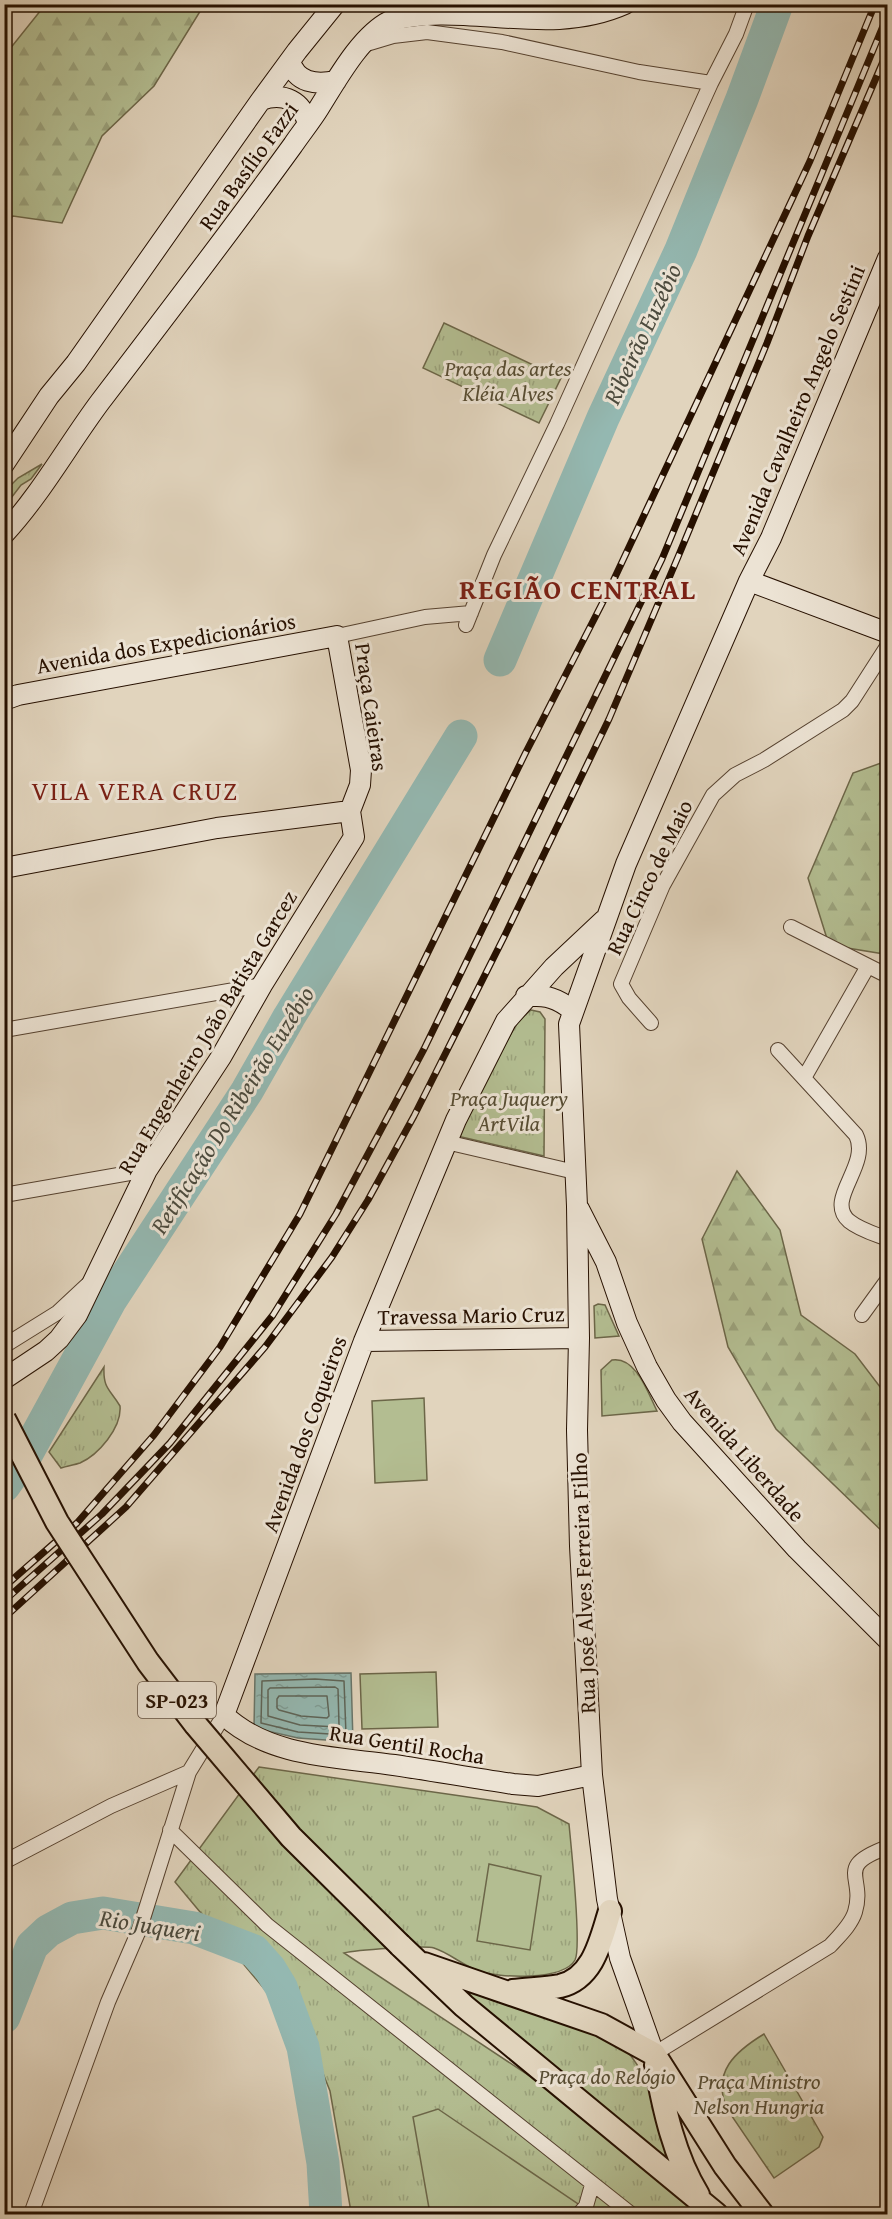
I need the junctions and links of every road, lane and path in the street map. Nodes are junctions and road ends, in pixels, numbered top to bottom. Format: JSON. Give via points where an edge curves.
{"nodes":[{"id":1,"x":10,"y":4,"type":"edge"},
{"id":2,"x":335,"y":4,"type":"edge"},
{"id":3,"x":625,"y":4,"type":"edge"},
{"id":4,"x":747,"y":4,"type":"edge"},
{"id":5,"x":4,"y":9,"type":"edge"},
{"id":6,"x":363,"y":45,"type":"junction"},
{"id":7,"x":290,"y":61,"type":"junction"},
{"id":8,"x":336,"y":81,"type":"junction"},
{"id":9,"x":711,"y":83,"type":"junction"},
{"id":10,"x":261,"y":100,"type":"junction"},
{"id":11,"x":308,"y":124,"type":"junction"},
{"id":12,"x":888,"y":258,"type":"edge"},
{"id":13,"x":4,"y":464,"type":"edge"},
{"id":14,"x":4,"y":534,"type":"edge"},
{"id":15,"x":749,"y":581,"type":"junction"},
{"id":16,"x":888,"y":633,"type":"edge"},
{"id":17,"x":337,"y":636,"type":"junction"},
{"id":18,"x":888,"y":645,"type":"edge"},
{"id":19,"x":4,"y":700,"type":"edge"},
{"id":20,"x":350,"y":812,"type":"junction"},
{"id":21,"x":4,"y":868,"type":"edge"},
{"id":22,"x":606,"y":918,"type":"junction"},
{"id":23,"x":791,"y":927,"type":"dead end"},
{"id":24,"x":868,"y":966,"type":"junction"},
{"id":25,"x":888,"y":976,"type":"edge"},
{"id":26,"x":261,"y":985,"type":"junction"},
{"id":27,"x":526,"y":996,"type":"junction"},
{"id":28,"x":573,"y":1011,"type":"junction"},
{"id":29,"x":651,"y":1023,"type":"dead end"},
{"id":30,"x":4,"y":1030,"type":"edge"},
{"id":31,"x":778,"y":1050,"type":"dead end"},
{"id":32,"x":804,"y":1078,"type":"junction"},
{"id":33,"x":446,"y":1142,"type":"junction"},
{"id":34,"x":147,"y":1170,"type":"junction"},
{"id":35,"x":575,"y":1172,"type":"junction"},
{"id":36,"x":4,"y":1195,"type":"edge"},
{"id":37,"x":577,"y":1206,"type":"junction"},
{"id":38,"x":888,"y":1239,"type":"edge"},
{"id":39,"x":95,"y":1278,"type":"junction"},
{"id":40,"x":888,"y":1279,"type":"edge"},
{"id":41,"x":862,"y":1315,"type":"dead end"},
{"id":42,"x":579,"y":1338,"type":"junction"},
{"id":43,"x":364,"y":1341,"type":"junction"},
{"id":44,"x":4,"y":1346,"type":"edge"},
{"id":45,"x":4,"y":1379,"type":"edge"},
{"id":46,"x":4,"y":1419,"type":"edge"},
{"id":47,"x":888,"y":1640,"type":"edge"},
{"id":48,"x":224,"y":1715,"type":"junction"},
{"id":49,"x":189,"y":1772,"type":"junction"},
{"id":50,"x":592,"y":1775,"type":"junction"},
{"id":51,"x":170,"y":1830,"type":"junction"},
{"id":52,"x":888,"y":1847,"type":"edge"},
{"id":53,"x":4,"y":1862,"type":"edge"},
{"id":54,"x":610,"y":1911,"type":"junction"},
{"id":55,"x":420,"y":1962,"type":"junction"},
{"id":56,"x":503,"y":1992,"type":"junction"},
{"id":57,"x":654,"y":2054,"type":"junction"},
{"id":58,"x":592,"y":2185,"type":"junction"},
{"id":59,"x":710,"y":2209,"type":"edge"},
{"id":60,"x":31,"y":2214,"type":"edge"},
{"id":61,"x":579,"y":2214,"type":"edge"},
{"id":62,"x":631,"y":2214,"type":"edge"},
{"id":63,"x":762,"y":2214,"type":"edge"}],
"edges":[{"from":1,"to":5,"type":"street"},
{"from":2,"to":7,"type":"main road","name":"Rua Basílio Fazzi"},
{"from":3,"to":6,"type":"main road","name":"Rua Basílio Fazzi","via":[[607,11],[555,18],[462,8],[425,10],[381,26]]},
{"from":4,"to":9,"type":"street"},
{"from":6,"to":8,"type":"main road","name":"Rua Basílio Fazzi"},
{"from":6,"to":9,"type":"street","via":[[427,32],[501,42],[639,72]]},
{"from":7,"to":8,"type":"main road","via":[[296,75],[306,81]]},
{"from":7,"to":10,"type":"main road","name":"Rua Basílio Fazzi"},
{"from":8,"to":11,"type":"main road","name":"Rua Basílio Fazzi"},
{"from":9,"to":17,"type":"street","name":"Praça Caieiras","via":[[468,619],[425,617]]},
{"from":10,"to":11,"type":"main road","via":[[279,97],[297,102]]},
{"from":10,"to":13,"type":"main road","name":"Rua Basílio Fazzi"},
{"from":11,"to":14,"type":"main road","name":"Rua Basílio Fazzi"},
{"from":12,"to":15,"type":"main road","name":"Avenida Cavalheiro Angelo Sestini","via":[[771,538]]},
{"from":15,"to":16,"type":"main road"},
{"from":15,"to":22,"type":"main road","name":"Avenida Cavalheiro Angelo Sestini"},
{"from":17,"to":19,"type":"main road","name":"Avenida dos Expedicionários","via":[[18,694]]},
{"from":17,"to":20,"type":"main road","name":"Praça Caieiras","via":[[361,770]]},
{"from":18,"to":29,"type":"street","name":"Rua Cinco de Maio","via":[[843,710],[735,775],[713,795],[663,885],[621,984]]},
{"from":20,"to":21,"type":"main road","via":[[217,828]]},
{"from":20,"to":26,"type":"main road","name":"Rua Engenheiro João Batista Garcez","via":[[354,837]]},
{"from":22,"to":27,"type":"main road","name":"Avenida dos Coqueiros"},
{"from":22,"to":28,"type":"main road","name":"Rua José Alves Ferreira Filho","number":"SP-023"},
{"from":23,"to":24,"type":"street"},
{"from":24,"to":25,"type":"street"},
{"from":24,"to":32,"type":"street"},
{"from":26,"to":30,"type":"street"},
{"from":26,"to":34,"type":"main road","name":"Rua Engenheiro João Batista Garcez","via":[[221,1057]]},
{"from":27,"to":28,"type":"main road","via":[[552,997]]},
{"from":27,"to":33,"type":"main road","name":"Avenida dos Coqueiros","via":[[491,1048]]},
{"from":28,"to":35,"type":"main road","name":"Rua José Alves Ferreira Filho","number":"SP-023","via":[[569,1043]]},
{"from":31,"to":32,"type":"street"},
{"from":32,"to":38,"type":"street","via":[[859,1141],[859,1160],[842,1197],[842,1212],[859,1227]]},
{"from":33,"to":35,"type":"street"},
{"from":33,"to":43,"type":"main road","name":"Avenida dos Coqueiros"},
{"from":34,"to":36,"type":"street"},
{"from":34,"to":39,"type":"main road","name":"Rua Engenheiro João Batista Garcez"},
{"from":35,"to":37,"type":"main road","name":"Rua José Alves Ferreira Filho","number":"SP-023"},
{"from":37,"to":42,"type":"main road","name":"Rua José Alves Ferreira Filho","number":"SP-023"},
{"from":37,"to":47,"type":"main road","name":"Avenida Liberdade","via":[[606,1262],[631,1331],[666,1400],[797,1549]]},
{"from":39,"to":44,"type":"street","name":"Rua Engenheiro João Batista Garcez","via":[[57,1313]]},
{"from":39,"to":45,"type":"main road","name":"Rua Engenheiro João Batista Garcez","via":[[77,1315],[59,1339]]},
{"from":40,"to":41,"type":"street"},
{"from":42,"to":43,"type":"main road","name":"Travessa Mario Cruz"},
{"from":42,"to":50,"type":"main road","name":"Rua José Alves Ferreira Filho","number":"SP-023","via":[[580,1546]]},
{"from":43,"to":48,"type":"main road","name":"Avenida dos Coqueiros"},
{"from":46,"to":55,"type":"main road","number":"SP-023","bridge":true,"via":[[57,1522],[155,1671],[196,1725],[291,1837]]},
{"from":48,"to":49,"type":"street","name":"Avenida dos Coqueiros"},
{"from":48,"to":50,"type":"main road","name":"Rua Gentil Rocha","via":[[245,1733],[263,1741],[327,1756],[538,1786]]},
{"from":49,"to":51,"type":"street","name":"Avenida dos Coqueiros"},
{"from":49,"to":53,"type":"street","via":[[111,1806]]},
{"from":50,"to":54,"type":"main road","name":"Rua José Alves Ferreira Filho","number":"SP-023"},
{"from":51,"to":58,"type":"street","via":[[267,1925]]},
{"from":51,"to":60,"type":"street","name":"Avenida dos Coqueiros","via":[[140,1928],[108,2002]]},
{"from":52,"to":57,"type":"street","via":[[856,1866],[858,1900],[854,1914],[830,1946]]},
{"from":54,"to":56,"type":"main road","via":[[597,1952],[589,1967],[576,1978],[561,1986]]},
{"from":54,"to":57,"type":"main road","name":"Rua José Alves Ferreira Filho","number":"SP-023","via":[[620,1958]]},
{"from":55,"to":56,"type":"main road","number":"SP-023"},
{"from":55,"to":59,"type":"main road","number":"SP-023","via":[[464,2006]]},
{"from":56,"to":57,"type":"main road","number":"SP-023","via":[[602,2025]]},
{"from":57,"to":59,"type":"main road","via":[[672,2136],[689,2180]]},
{"from":57,"to":63,"type":"main road","name":"Rua José Alves Ferreira Filho","number":"SP-023","via":[[725,2166]]},
{"from":58,"to":61,"type":"street","via":[[586,2206]]},
{"from":58,"to":62,"type":"street"}]}
